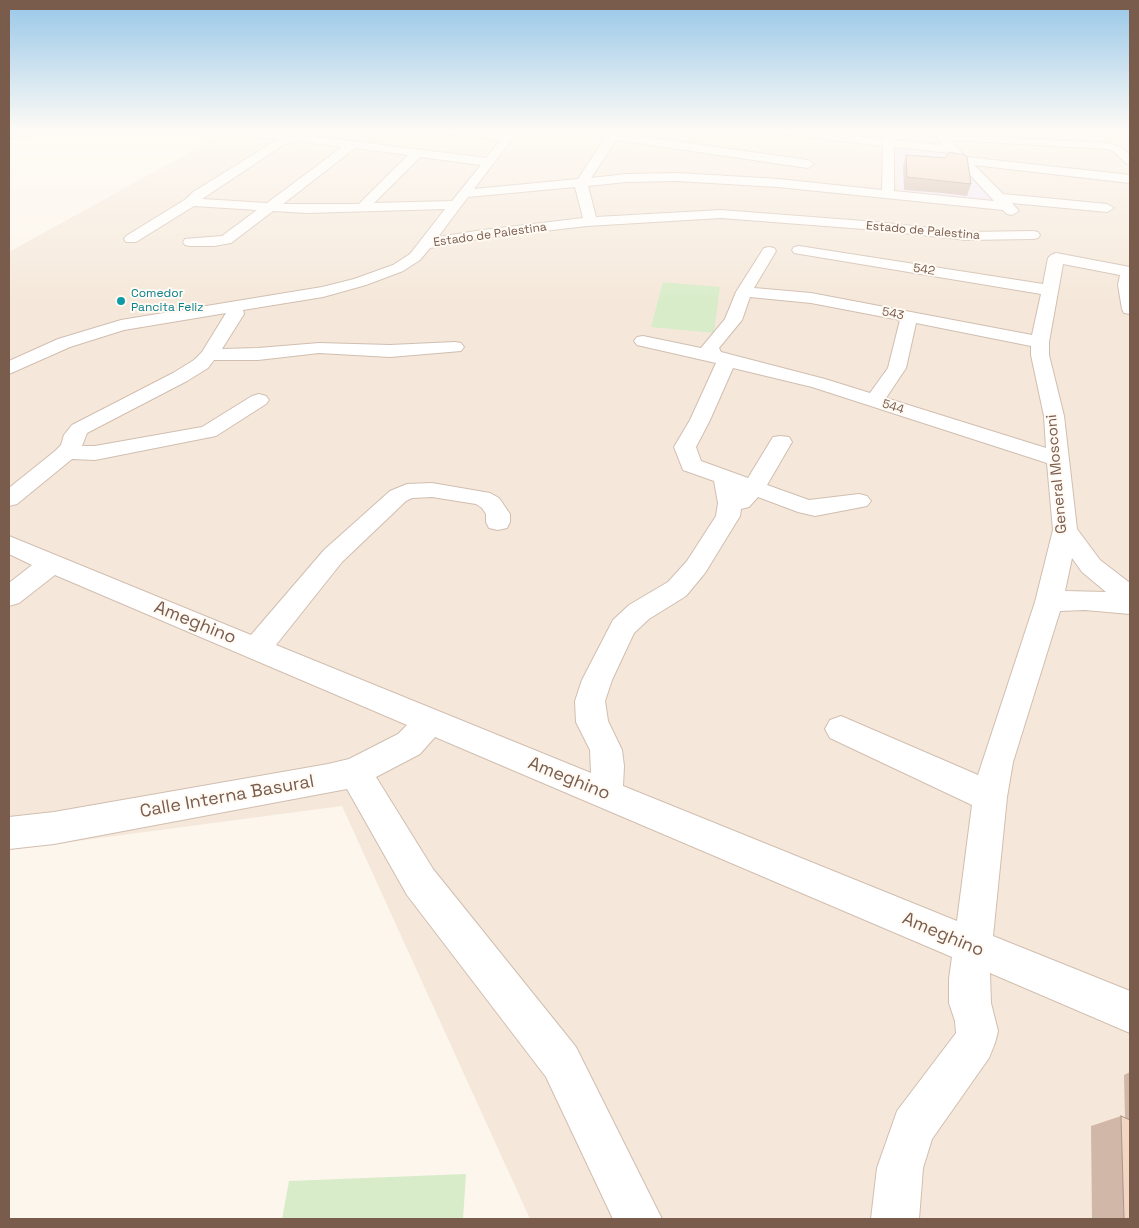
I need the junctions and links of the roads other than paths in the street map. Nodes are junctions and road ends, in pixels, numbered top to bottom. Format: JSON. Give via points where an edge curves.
{"nodes":[{"id":1,"x":208,"y":188,"type":"edge"},
{"id":2,"x":295,"y":188,"type":"edge"},
{"id":3,"x":382,"y":188,"type":"edge"},
{"id":4,"x":468,"y":188,"type":"edge"},
{"id":5,"x":525,"y":188,"type":"edge"},
{"id":6,"x":580,"y":188,"type":"edge"},
{"id":7,"x":769,"y":188,"type":"edge"},
{"id":8,"x":806,"y":188,"type":"edge"},
{"id":9,"x":888,"y":188,"type":"edge"},
{"id":10,"x":990,"y":188,"type":"edge"},
{"id":11,"x":464,"y":193,"type":"junction"},
{"id":12,"x":888,"y":194,"type":"junction"},
{"id":13,"x":752,"y":196,"type":"dead end"},
{"id":14,"x":191,"y":202,"type":"junction"},
{"id":15,"x":1003,"y":202,"type":"junction"},
{"id":16,"x":736,"y":204,"type":"dead end"},
{"id":17,"x":454,"y":205,"type":"junction"},
{"id":18,"x":363,"y":207,"type":"junction"},
{"id":19,"x":269,"y":208,"type":"junction"},
{"id":20,"x":1107,"y":208,"type":"dead end"},
{"id":21,"x":853,"y":213,"type":"dead end"},
{"id":22,"x":721,"y":214,"type":"junction"},
{"id":23,"x":591,"y":222,"type":"junction"},
{"id":24,"x":840,"y":223,"type":"junction"},
{"id":25,"x":1033,"y":236,"type":"junction"},
{"id":26,"x":131,"y":239,"type":"dead end"},
{"id":27,"x":190,"y":242,"type":"dead end"},
{"id":28,"x":425,"y":244,"type":"junction"},
{"id":29,"x":799,"y":250,"type":"dead end"},
{"id":30,"x":769,"y":251,"type":"dead end"},
{"id":31,"x":1056,"y":258,"type":"junction"},
{"id":32,"x":1129,"y":272,"type":"edge"},
{"id":33,"x":1049,"y":290,"type":"junction"},
{"id":34,"x":744,"y":292,"type":"junction"},
{"id":35,"x":781,"y":295,"type":"junction"},
{"id":36,"x":235,"y":307,"type":"junction"},
{"id":37,"x":1130,"y":309,"type":"edge"},
{"id":38,"x":909,"y":317,"type":"junction"},
{"id":39,"x":733,"y":320,"type":"junction"},
{"id":40,"x":643,"y":341,"type":"dead end"},
{"id":41,"x":1040,"y":342,"type":"junction"},
{"id":42,"x":455,"y":347,"type":"dead end"},
{"id":43,"x":209,"y":355,"type":"junction"},
{"id":44,"x":721,"y":358,"type":"junction"},
{"id":45,"x":9,"y":368,"type":"edge"},
{"id":46,"x":260,"y":400,"type":"dead end"},
{"id":47,"x":874,"y":401,"type":"junction"},
{"id":48,"x":781,"y":442,"type":"dead end"},
{"id":49,"x":66,"y":452,"type":"junction"},
{"id":50,"x":1058,"y":459,"type":"junction"},
{"id":51,"x":725,"y":478,"type":"junction"},
{"id":52,"x":753,"y":488,"type":"junction"},
{"id":53,"x":9,"y":499,"type":"edge"},
{"id":54,"x":859,"y":501,"type":"dead end"},
{"id":55,"x":728,"y":516,"type":"junction"},
{"id":56,"x":498,"y":522,"type":"dead end"},
{"id":57,"x":1065,"y":530,"type":"junction"},
{"id":58,"x":9,"y":544,"type":"edge"},
{"id":59,"x":52,"y":564,"type":"junction"},
{"id":60,"x":9,"y":596,"type":"edge"},
{"id":61,"x":1130,"y":597,"type":"edge"},
{"id":62,"x":1049,"y":602,"type":"junction"},
{"id":63,"x":1130,"y":604,"type":"edge"},
{"id":64,"x":257,"y":648,"type":"junction"},
{"id":65,"x":430,"y":722,"type":"junction"},
{"id":66,"x":841,"y":729,"type":"dead end"},
{"id":67,"x":355,"y":772,"type":"junction"},
{"id":68,"x":606,"y":794,"type":"junction"},
{"id":69,"x":990,"y":797,"type":"junction"},
{"id":70,"x":9,"y":833,"type":"edge"},
{"id":71,"x":973,"y":947,"type":"junction"},
{"id":72,"x":1130,"y":1012,"type":"edge"},
{"id":73,"x":638,"y":1219,"type":"edge"},
{"id":74,"x":895,"y":1219,"type":"edge"}],
"edges":[{"from":1,"to":14,"type":"street"},
{"from":2,"to":19,"type":"street"},
{"from":3,"to":18,"type":"street"},
{"from":4,"to":11,"type":"street"},
{"from":5,"to":11,"type":"street"},
{"from":6,"to":23,"type":"street"},
{"from":7,"to":13,"type":"street"},
{"from":8,"to":12,"type":"street","via":[[869,198]]},
{"from":9,"to":12,"type":"street"},
{"from":10,"to":15,"type":"street"},
{"from":11,"to":17,"type":"street"},
{"from":12,"to":15,"type":"street"},
{"from":14,"to":19,"type":"street"},
{"from":14,"to":26,"type":"street"},
{"from":15,"to":20,"type":"street"},
{"from":15,"to":25,"type":"street"},
{"from":16,"to":22,"type":"street"},
{"from":17,"to":18,"type":"street"},
{"from":17,"to":28,"type":"street"},
{"from":18,"to":19,"type":"street"},
{"from":19,"to":27,"type":"street","via":[[226,240]]},
{"from":21,"to":24,"type":"street"},
{"from":22,"to":23,"type":"street","name":"Estado de Palestina"},
{"from":22,"to":24,"type":"street","name":"Estado de Palestina"},
{"from":23,"to":28,"type":"street","name":"Estado de Palestina"},
{"from":24,"to":25,"type":"street","name":"Estado de Palestina","via":[[978,237]]},
{"from":25,"to":31,"type":"street"},
{"from":28,"to":36,"type":"street","via":[[410,262],[377,277],[323,292]]},
{"from":29,"to":33,"type":"street","name":"542"},
{"from":30,"to":34,"type":"street"},
{"from":31,"to":32,"type":"street"},
{"from":31,"to":33,"type":"street","name":"General Mosconi"},
{"from":32,"to":37,"type":"street","via":[[1126,285]]},
{"from":33,"to":41,"type":"street","name":"General Mosconi"},
{"from":34,"to":35,"type":"street","name":"543"},
{"from":34,"to":39,"type":"street"},
{"from":35,"to":38,"type":"street","name":"543"},
{"from":35,"to":39,"type":"street"},
{"from":36,"to":43,"type":"street","via":[[235,314]]},
{"from":36,"to":45,"type":"street","via":[[121,325],[64,343]]},
{"from":38,"to":41,"type":"street","name":"543"},
{"from":38,"to":47,"type":"street","via":[[896,368]]},
{"from":39,"to":44,"type":"street","via":[[710,348]]},
{"from":40,"to":44,"type":"street","name":"544"},
{"from":41,"to":50,"type":"street","name":"General Mosconi","via":[[1054,416]]},
{"from":42,"to":43,"type":"street","via":[[390,351],[319,348]]},
{"from":43,"to":49,"type":"street","via":[[180,377],[79,429]]},
{"from":44,"to":47,"type":"street","name":"544"},
{"from":44,"to":51,"type":"street","via":[[708,403],[685,447],[691,465]]},
{"from":46,"to":49,"type":"street","via":[[209,432],[95,453]]},
{"from":47,"to":50,"type":"street","name":"544"},
{"from":48,"to":52,"type":"street"},
{"from":49,"to":53,"type":"street"},
{"from":50,"to":57,"type":"street","name":"General Mosconi"},
{"from":51,"to":52,"type":"street"},
{"from":51,"to":55,"type":"street","via":[[730,503]]},
{"from":52,"to":54,"type":"street","via":[[815,508]]},
{"from":52,"to":55,"type":"street"},
{"from":55,"to":68,"type":"street","via":[[685,582],[639,612],[623,628],[597,680],[590,701],[592,722],[606,750]]},
{"from":56,"to":64,"type":"street","via":[[498,514],[482,498],[432,490],[407,490],[333,556]]},
{"from":57,"to":61,"type":"street","via":[[1091,566]]},
{"from":57,"to":62,"type":"street","name":"General Mosconi"},
{"from":58,"to":59,"type":"street","name":"Ameghino"},
{"from":59,"to":60,"type":"street"},
{"from":59,"to":64,"type":"street","name":"Ameghino"},
{"from":62,"to":63,"type":"street","via":[[1085,600]]},
{"from":62,"to":69,"type":"street","name":"General Mosconi","via":[[997,762]]},
{"from":64,"to":65,"type":"street","name":"Ameghino"},
{"from":65,"to":67,"type":"street","name":"Calle Interna Basural","via":[[409,744]]},
{"from":65,"to":68,"type":"street","name":"Ameghino"},
{"from":66,"to":69,"type":"street"},
{"from":67,"to":70,"type":"street","name":"Calle Interna Basural","via":[[54,828]]},
{"from":67,"to":73,"type":"street","via":[[420,882],[561,1062]]},
{"from":68,"to":71,"type":"street","name":"Ameghino"},
{"from":69,"to":71,"type":"street","name":"General Mosconi"},
{"from":71,"to":72,"type":"street","name":"Ameghino"},
{"from":71,"to":74,"type":"street","name":"General Mosconi","via":[[969,979],[970,1003],[977,1031],[974,1043],[913,1127],[900,1168]]}]}
